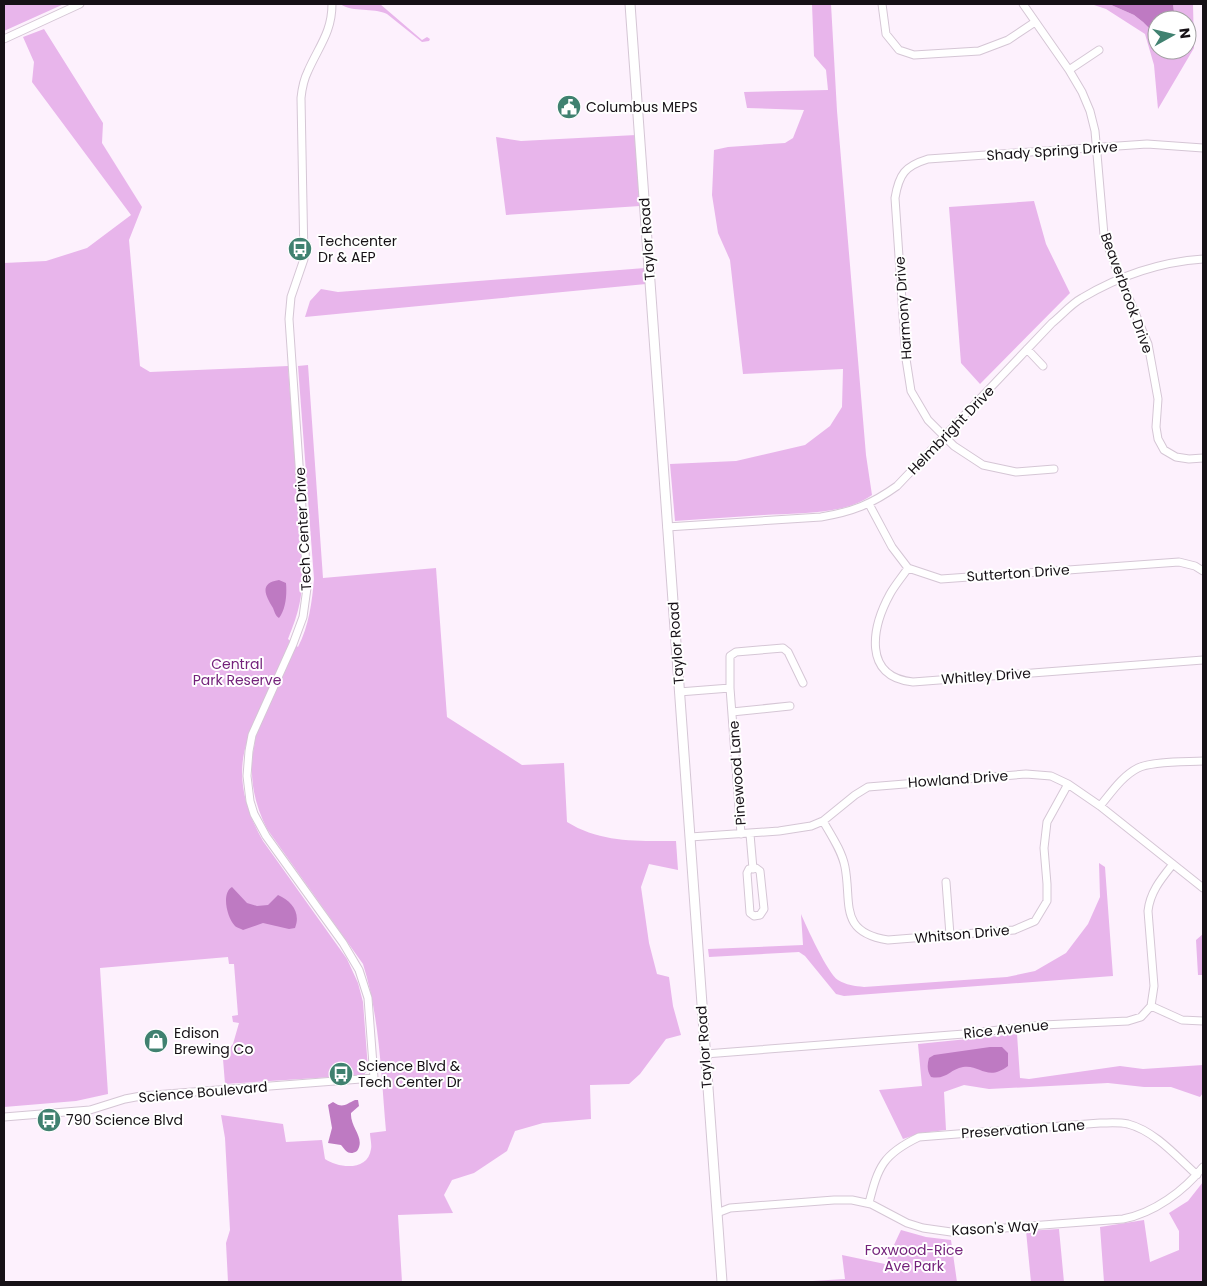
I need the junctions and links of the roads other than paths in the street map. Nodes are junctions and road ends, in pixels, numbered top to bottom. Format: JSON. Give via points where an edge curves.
{"nodes":[{"id":1,"x":80,"y":4,"type":"edge"},
{"id":2,"x":332,"y":4,"type":"edge"},
{"id":3,"x":630,"y":4,"type":"edge"},
{"id":4,"x":882,"y":4,"type":"edge"},
{"id":5,"x":1023,"y":4,"type":"edge"},
{"id":6,"x":1035,"y":22,"type":"junction"},
{"id":7,"x":4,"y":39,"type":"edge"},
{"id":8,"x":1099,"y":50,"type":"dead end"},
{"id":9,"x":1069,"y":70,"type":"junction"},
{"id":10,"x":1097,"y":148,"type":"junction"},
{"id":11,"x":1203,"y":148,"type":"edge"},
{"id":12,"x":904,"y":171,"type":"joint"},
{"id":13,"x":1203,"y":259,"type":"edge"},
{"id":14,"x":1120,"y":279,"type":"junction"},
{"id":15,"x":1027,"y":349,"type":"junction"},
{"id":16,"x":1043,"y":366,"type":"dead end"},
{"id":17,"x":944,"y":436,"type":"junction"},
{"id":18,"x":1203,"y":458,"type":"edge"},
{"id":19,"x":1054,"y":469,"type":"dead end"},
{"id":20,"x":869,"y":504,"type":"junction"},
{"id":21,"x":667,"y":528,"type":"junction"},
{"id":22,"x":908,"y":568,"type":"junction"},
{"id":23,"x":1203,"y":572,"type":"edge"},
{"id":24,"x":1203,"y":660,"type":"edge"},
{"id":25,"x":803,"y":683,"type":"dead end"},
{"id":26,"x":730,"y":688,"type":"junction"},
{"id":27,"x":679,"y":692,"type":"junction"},
{"id":28,"x":790,"y":706,"type":"dead end"},
{"id":29,"x":732,"y":712,"type":"junction"},
{"id":30,"x":1203,"y":761,"type":"edge"},
{"id":31,"x":1068,"y":784,"type":"junction"},
{"id":32,"x":1100,"y":806,"type":"junction"},
{"id":33,"x":823,"y":822,"type":"junction"},
{"id":34,"x":741,"y":834,"type":"junction"},
{"id":35,"x":750,"y":834,"type":"junction"},
{"id":36,"x":690,"y":838,"type":"junction"},
{"id":37,"x":1173,"y":864,"type":"junction"},
{"id":38,"x":753,"y":868,"type":"junction"},
{"id":39,"x":946,"y":882,"type":"dead end"},
{"id":40,"x":1203,"y":888,"type":"edge"},
{"id":41,"x":950,"y":935,"type":"junction"},
{"id":42,"x":1151,"y":1006,"type":"junction"},
{"id":43,"x":1203,"y":1022,"type":"edge"},
{"id":44,"x":705,"y":1054,"type":"junction"},
{"id":45,"x":374,"y":1078,"type":"joint"},
{"id":46,"x":4,"y":1117,"type":"edge"},
{"id":47,"x":1203,"y":1167,"type":"edge"},
{"id":48,"x":1197,"y":1175,"type":"junction"},
{"id":49,"x":868,"y":1203,"type":"junction"},
{"id":50,"x":717,"y":1212,"type":"junction"},
{"id":51,"x":722,"y":1282,"type":"edge"}],
"edges":[{"from":1,"to":7,"type":"street"},
{"from":2,"to":45,"type":"street","name":"Tech Center Drive","via":[[326,38],[308,70],[301,98],[304,259],[289,308],[306,600],[293,644],[252,735],[246,776],[250,802],[259,824],[343,943],[358,970],[368,998]]},
{"from":3,"to":21,"type":"main road","name":"Taylor Road"},
{"from":4,"to":6,"type":"street","via":[[886,34],[900,50],[914,55],[979,51],[1008,40]]},
{"from":5,"to":6,"type":"street","name":"Beaverbrook Drive"},
{"from":6,"to":9,"type":"street","name":"Beaverbrook Drive"},
{"from":8,"to":9,"type":"street"},
{"from":9,"to":10,"type":"street","name":"Beaverbrook Drive","via":[[1090,111]]},
{"from":10,"to":11,"type":"street","name":"Shady Spring Drive","via":[[1148,144]]},
{"from":10,"to":12,"type":"street","name":"Shady Spring Drive","via":[[928,159]]},
{"from":10,"to":14,"type":"street","name":"Beaverbrook Drive","via":[[1104,235]]},
{"from":12,"to":17,"type":"street","name":"Harmony Drive","via":[[897,184],[895,198],[906,359],[911,391],[928,420]]},
{"from":13,"to":14,"type":"street","name":"Helmbright Drive","via":[[1160,265]]},
{"from":14,"to":15,"type":"street","name":"Helmbright Drive","via":[[1081,299]]},
{"from":14,"to":18,"type":"street","name":"Beaverbrook Drive","via":[[1148,344],[1158,399],[1158,439],[1164,450],[1176,457]]},
{"from":15,"to":16,"type":"street"},
{"from":15,"to":17,"type":"street","name":"Helmbright Drive"},
{"from":17,"to":19,"type":"street","name":"Harmony Drive","via":[[983,465],[1016,472]]},
{"from":17,"to":20,"type":"street","name":"Helmbright Drive","via":[[897,486]]},
{"from":20,"to":21,"type":"street","name":"Helmbright Drive","via":[[821,517]]},
{"from":20,"to":22,"type":"street","via":[[892,547]]},
{"from":21,"to":27,"type":"main road","name":"Taylor Road"},
{"from":22,"to":23,"type":"street","name":"Sutterton Drive","via":[[941,579],[1179,562]]},
{"from":22,"to":24,"type":"street","name":"Whitley Drive","via":[[884,607],[874,647],[878,663],[889,675],[901,681]]},
{"from":25,"to":26,"type":"street","name":"Pinewood Lane","via":[[783,648],[733,653],[729,660]]},
{"from":26,"to":27,"type":"street"},
{"from":26,"to":29,"type":"street","name":"Pinewood Lane"},
{"from":27,"to":36,"type":"main road","name":"Taylor Road"},
{"from":28,"to":29,"type":"street","name":"Pinewood Lane"},
{"from":29,"to":34,"type":"street","name":"Pinewood Lane"},
{"from":30,"to":32,"type":"street","via":[[1138,768],[1119,782]]},
{"from":31,"to":32,"type":"street","name":"Howland Drive"},
{"from":31,"to":33,"type":"street","name":"Howland Drive","via":[[1051,776],[1026,774],[868,787]]},
{"from":31,"to":41,"type":"street","name":"Whitson Drive","via":[[1047,822],[1044,848],[1047,901],[1035,921],[1014,930]]},
{"from":32,"to":37,"type":"street","name":"Howland Drive"},
{"from":33,"to":35,"type":"street","name":"Howland Drive"},
{"from":33,"to":41,"type":"street","name":"Whitson Drive","via":[[845,866],[850,914],[856,926],[870,937],[888,940]]},
{"from":34,"to":35,"type":"street","name":"Howland Drive"},
{"from":34,"to":36,"type":"street","name":"Howland Drive"},
{"from":35,"to":38,"type":"street"},
{"from":36,"to":44,"type":"main road","name":"Taylor Road"},
{"from":37,"to":40,"type":"street","name":"Howland Drive"},
{"from":37,"to":42,"type":"street","via":[[1149,899],[1154,986]]},
{"from":38,"to":38,"type":"street","via":[[748,869],[747,874],[750,913],[754,916],[760,915],[764,909],[760,871]]},
{"from":39,"to":41,"type":"street"},
{"from":42,"to":43,"type":"street","via":[[1182,1020]]},
{"from":42,"to":44,"type":"street","name":"Rice Avenue","via":[[1141,1017],[1128,1021],[1043,1025]]},
{"from":44,"to":50,"type":"main road","name":"Taylor Road"},
{"from":45,"to":46,"type":"street","name":"Science Boulevard","via":[[141,1096],[90,1110]]},
{"from":47,"to":48,"type":"street","name":"Kason's Way"},
{"from":48,"to":49,"type":"street","name":"Kason's Way","via":[[1152,1210],[1134,1217],[1060,1224],[951,1232],[907,1223]]},
{"from":48,"to":49,"type":"street","name":"Preservation Lane","via":[[1153,1136],[1125,1123],[919,1137],[902,1145],[882,1163]]},
{"from":49,"to":50,"type":"street","name":"Kason's Way","via":[[834,1200],[730,1208]]},
{"from":50,"to":51,"type":"main road","name":"Taylor Road"}]}
